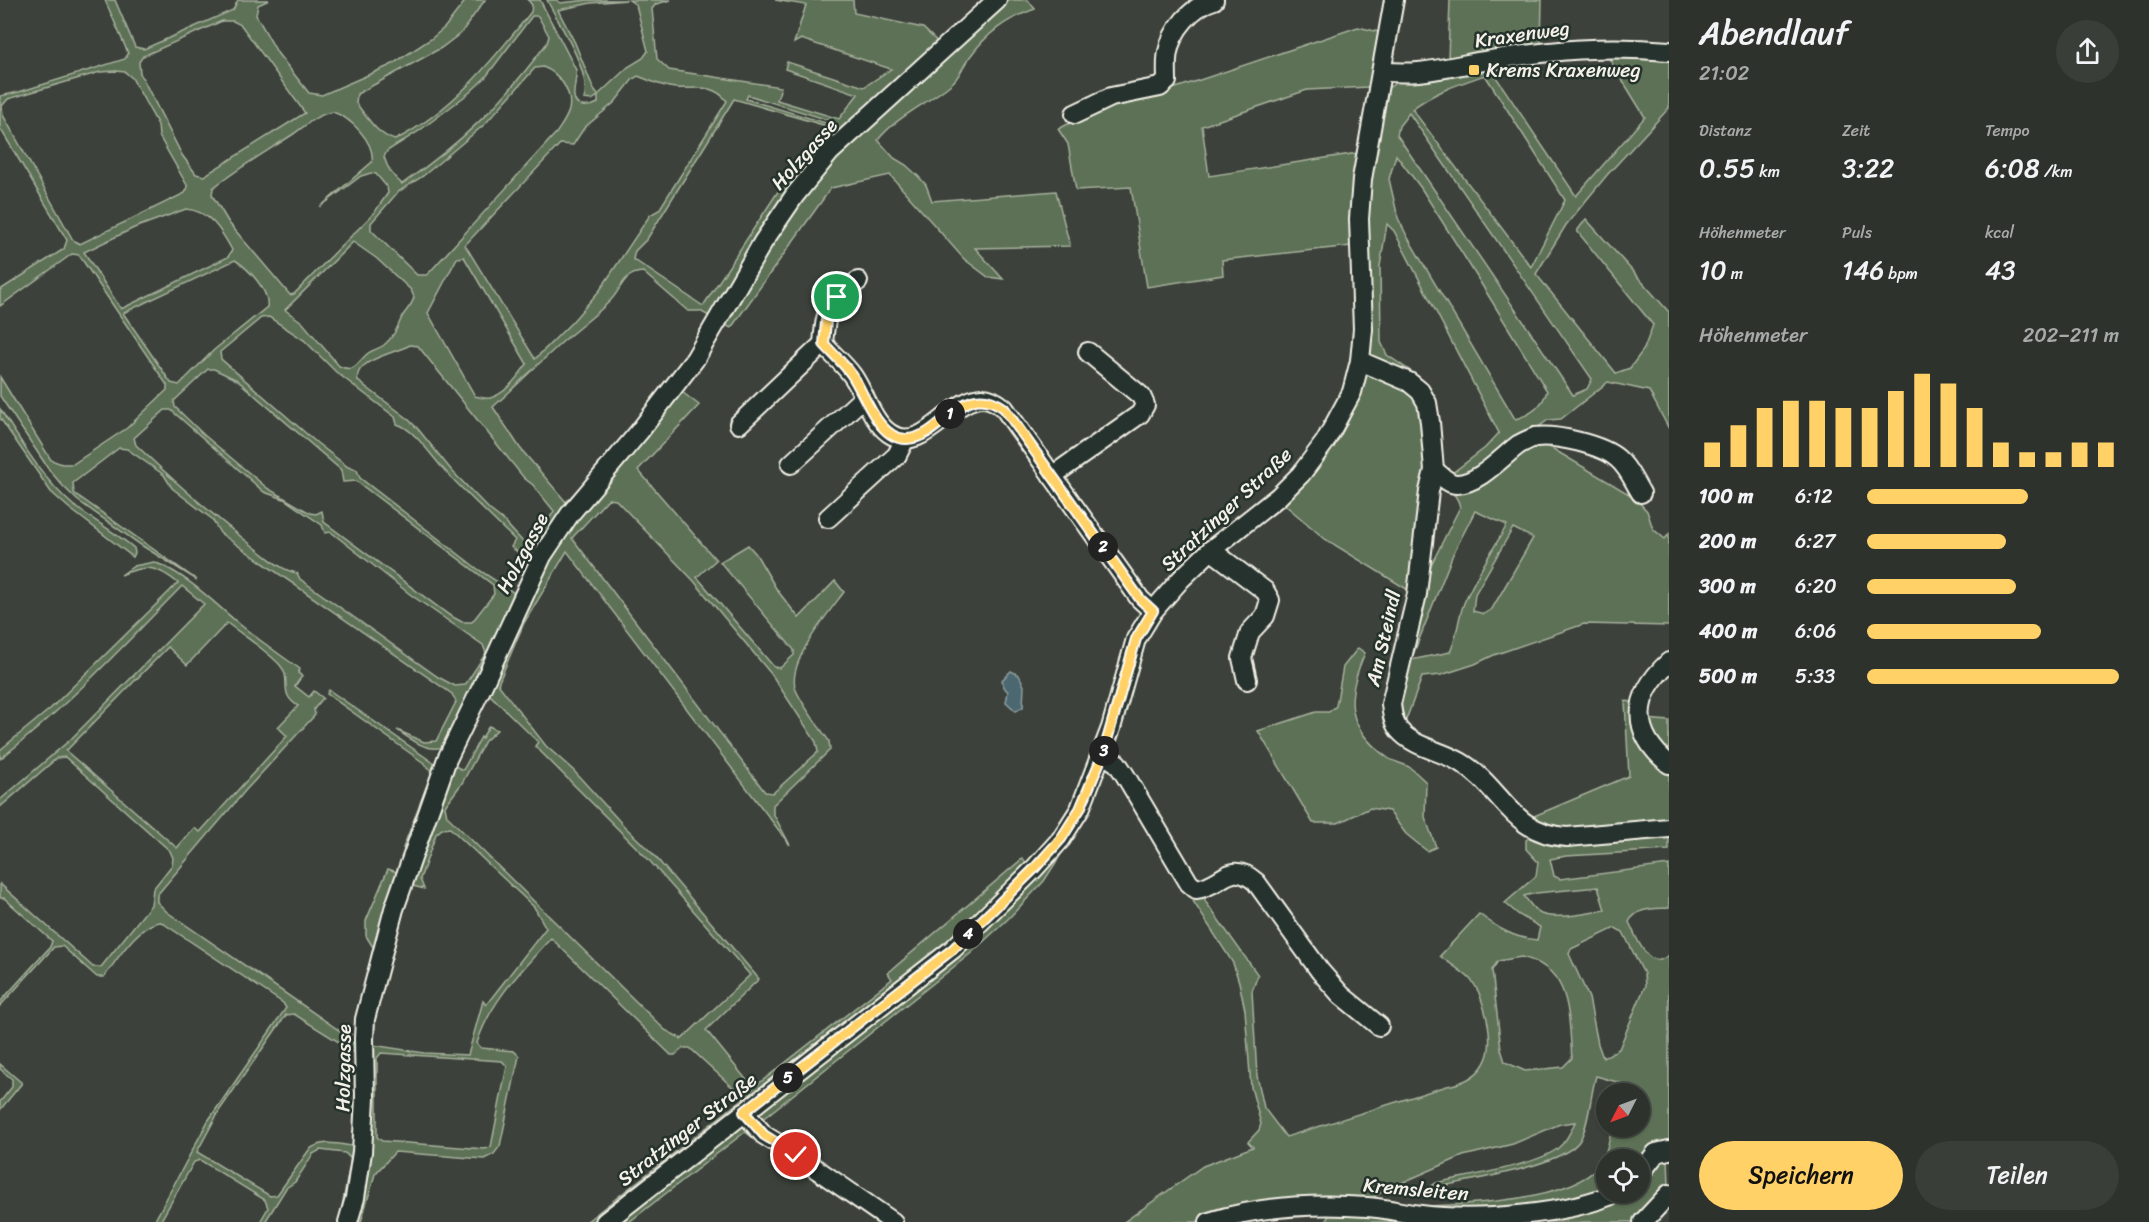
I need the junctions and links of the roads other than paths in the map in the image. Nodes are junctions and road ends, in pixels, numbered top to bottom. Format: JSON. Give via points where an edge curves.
{"nodes":[{"id":1,"x":998,"y":0,"type":"edge"},
{"id":2,"x":1214,"y":0,"type":"edge"},
{"id":3,"x":1394,"y":0,"type":"edge"},
{"id":4,"x":1669,"y":51,"type":"edge"},
{"id":5,"x":1382,"y":71,"type":"junction"},
{"id":6,"x":1075,"y":114,"type":"dead end"},
{"id":7,"x":858,"y":281,"type":"dead end"},
{"id":8,"x":824,"y":344,"type":"junction"},
{"id":9,"x":1088,"y":352,"type":"dead end"},
{"id":10,"x":1360,"y":361,"type":"junction"},
{"id":11,"x":864,"y":397,"type":"junction"},
{"id":12,"x":739,"y":424,"type":"dead end"},
{"id":13,"x":905,"y":439,"type":"junction"},
{"id":14,"x":791,"y":464,"type":"dead end"},
{"id":15,"x":1434,"y":470,"type":"junction"},
{"id":16,"x":1052,"y":476,"type":"junction"},
{"id":17,"x":1641,"y":493,"type":"dead end"},
{"id":18,"x":828,"y":518,"type":"dead end"},
{"id":19,"x":1210,"y":550,"type":"junction"},
{"id":20,"x":1153,"y":611,"type":"junction"},
{"id":21,"x":1669,"y":662,"type":"edge"},
{"id":22,"x":1247,"y":680,"type":"dead end"},
{"id":23,"x":1103,"y":754,"type":"junction"},
{"id":24,"x":1669,"y":764,"type":"edge"},
{"id":25,"x":1669,"y":828,"type":"edge"},
{"id":26,"x":1379,"y":1026,"type":"dead end"},
{"id":27,"x":744,"y":1112,"type":"junction"},
{"id":28,"x":1669,"y":1150,"type":"edge"},
{"id":29,"x":1650,"y":1161,"type":"edge"},
{"id":30,"x":1669,"y":1194,"type":"edge"},
{"id":31,"x":1596,"y":1202,"type":"edge"},
{"id":32,"x":348,"y":1222,"type":"edge"},
{"id":33,"x":605,"y":1222,"type":"edge"},
{"id":34,"x":893,"y":1222,"type":"edge"},
{"id":35,"x":1209,"y":1222,"type":"edge"},
{"id":36,"x":1643,"y":1222,"type":"edge"}],
"edges":[{"from":1,"to":32,"type":"street","name":"Holzgasse","via":[[830,152],[763,242],[695,359],[570,514],[542,556],[447,759],[394,909],[365,1019],[362,1152]]},
{"from":2,"to":6,"type":"street","via":[[1193,11],[1180,25],[1168,52],[1167,81],[1160,87],[1111,98]]},
{"from":3,"to":5,"type":"street","name":"Stratzinger Straße"},
{"from":4,"to":5,"type":"street","name":"Kraxenweg","via":[[1576,48],[1410,74]]},
{"from":5,"to":10,"type":"street","name":"Stratzinger Straße","via":[[1362,179]]},
{"from":7,"to":8,"type":"street","via":[[827,310]]},
{"from":8,"to":11,"type":"street","via":[[852,375]]},
{"from":8,"to":12,"type":"street"},
{"from":9,"to":16,"type":"street","via":[[1141,396],[1145,405],[1140,414]]},
{"from":10,"to":15,"type":"street","name":"Am Steindl","via":[[1409,382],[1420,391],[1427,404]]},
{"from":10,"to":19,"type":"street","name":"Stratzinger Straße","via":[[1352,392],[1339,418],[1301,474]]},
{"from":11,"to":13,"type":"street","via":[[878,422],[890,434]]},
{"from":11,"to":14,"type":"street"},
{"from":13,"to":16,"type":"street","via":[[920,436],[963,404],[984,398],[1004,408]]},
{"from":13,"to":18,"type":"street","via":[[897,455]]},
{"from":15,"to":17,"type":"street","via":[[1447,481],[1462,483],[1487,470],[1520,444],[1550,437],[1575,441],[1618,459]]},
{"from":15,"to":25,"type":"street","name":"Am Steindl","via":[[1418,594],[1391,704],[1400,731],[1475,772],[1523,823],[1538,832],[1567,837]]},
{"from":16,"to":20,"type":"street","via":[[1140,599]]},
{"from":19,"to":20,"type":"street","name":"Stratzinger Straße"},
{"from":19,"to":22,"type":"street","via":[[1265,591],[1270,600],[1265,616],[1250,632],[1242,658]]},
{"from":20,"to":23,"type":"street","name":"Stratzinger Straße","via":[[1136,639]]},
{"from":21,"to":24,"type":"street","via":[[1648,687],[1640,721],[1654,752]]},
{"from":23,"to":26,"type":"street","via":[[1117,763],[1190,883],[1204,888],[1233,873],[1245,873],[1256,882],[1341,995]]},
{"from":23,"to":27,"type":"street","name":"Stratzinger Straße","via":[[1080,809],[1061,839],[1034,869],[953,949]]},
{"from":27,"to":33,"type":"street","name":"Stratzinger Straße"},
{"from":27,"to":34,"type":"street","via":[[764,1135]]},
{"from":28,"to":29,"type":"street","via":[[1656,1153]]},
{"from":30,"to":36,"type":"street"},
{"from":31,"to":35,"type":"street","name":"Kremsleiten","via":[[1528,1213],[1449,1218],[1370,1207],[1317,1205],[1272,1208]]}]}
